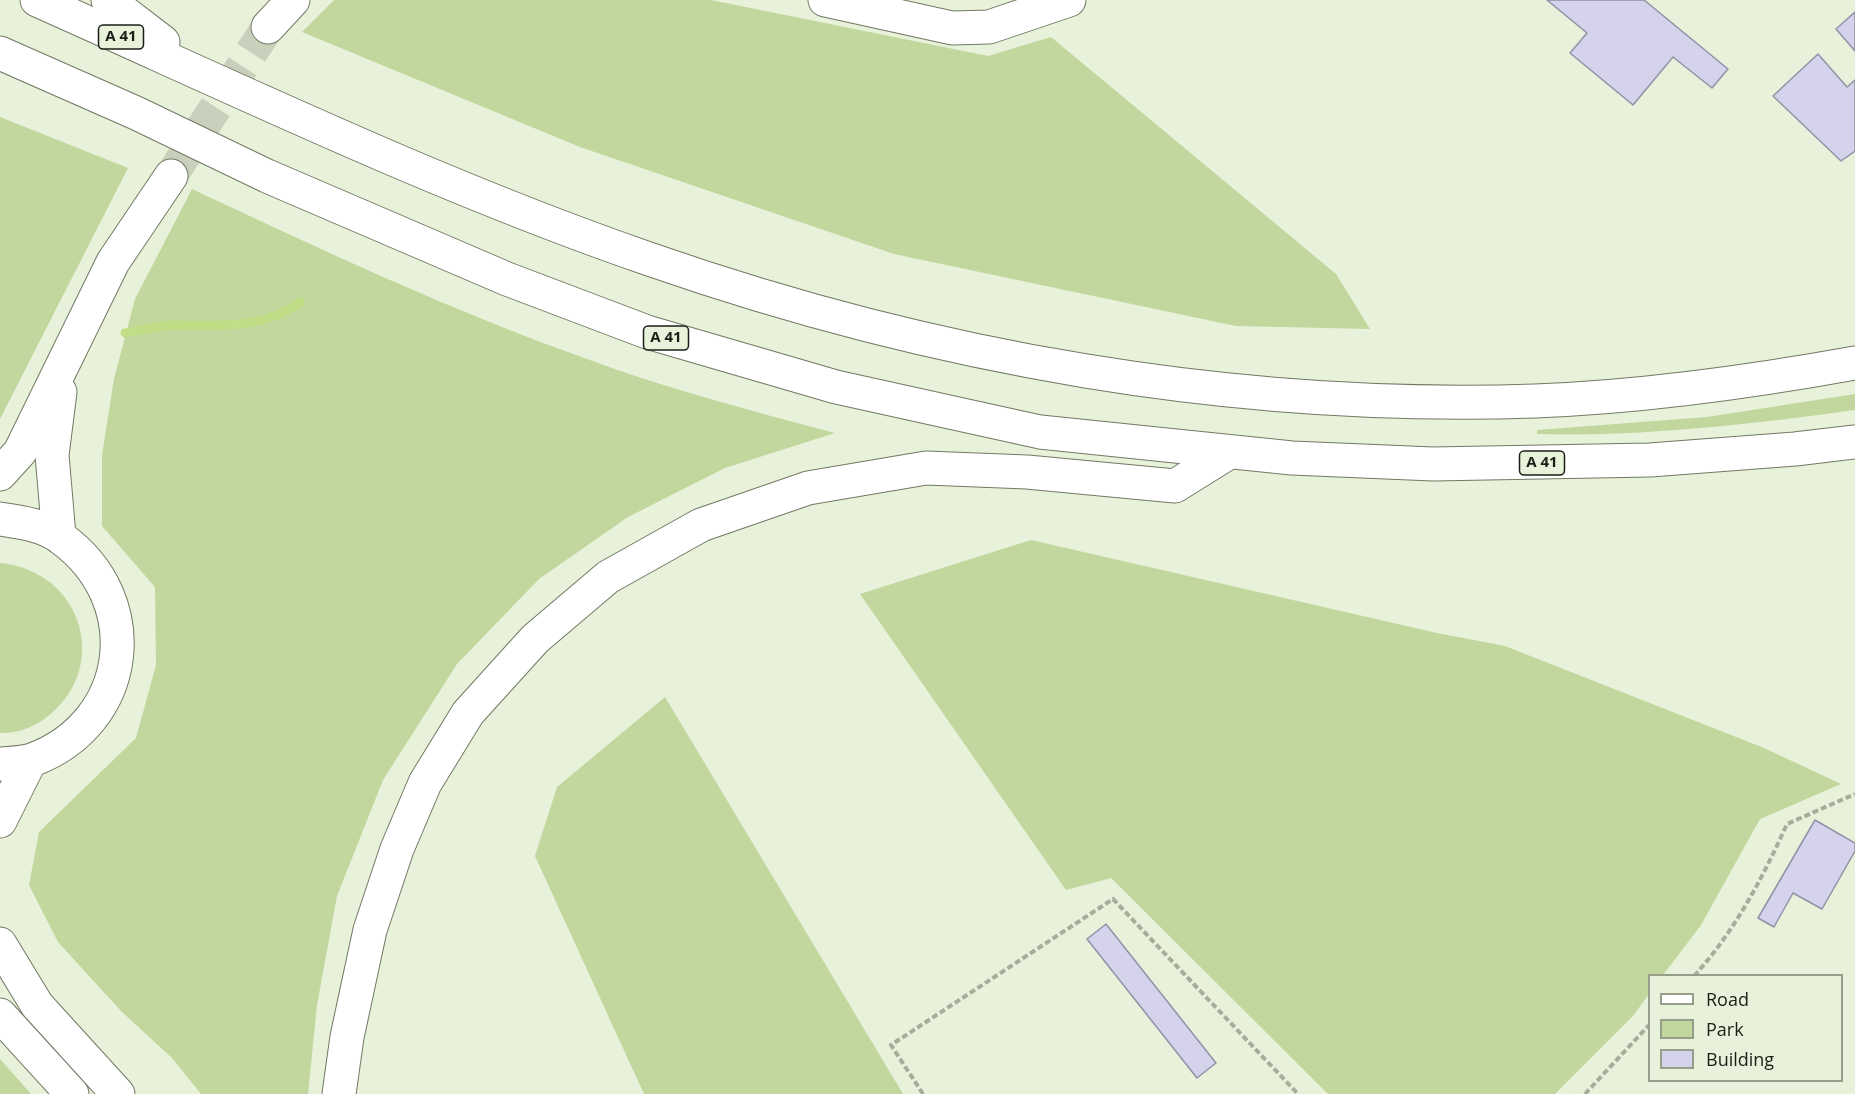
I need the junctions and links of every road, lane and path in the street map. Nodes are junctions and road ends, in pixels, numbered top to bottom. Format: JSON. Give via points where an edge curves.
{"nodes":[{"id":1,"x":37,"y":0,"type":"edge"},
{"id":2,"x":108,"y":0,"type":"edge"},
{"id":3,"x":293,"y":0,"type":"edge"},
{"id":4,"x":825,"y":0,"type":"edge"},
{"id":5,"x":1069,"y":0,"type":"edge"},
{"id":6,"x":267,"y":27,"type":"tunnel mouth"},
{"id":7,"x":0,"y":52,"type":"edge"},
{"id":8,"x":204,"y":75,"type":"junction"},
{"id":9,"x":171,"y":176,"type":"tunnel mouth"},
{"id":10,"x":1855,"y":363,"type":"edge"},
{"id":11,"x":63,"y":369,"type":"junction"},
{"id":12,"x":1855,"y":442,"type":"edge"},
{"id":13,"x":1228,"y":453,"type":"junction"},
{"id":14,"x":0,"y":474,"type":"edge"},
{"id":15,"x":0,"y":519,"type":"edge"},
{"id":16,"x":59,"y":536,"type":"junction"},
{"id":17,"x":15,"y":763,"type":"edge"},
{"id":18,"x":1855,"y":794,"type":"edge"},
{"id":19,"x":0,"y":821,"type":"edge"},
{"id":20,"x":0,"y":944,"type":"edge"},
{"id":21,"x":1695,"y":974,"type":"edge"},
{"id":22,"x":0,"y":1015,"type":"edge"},
{"id":23,"x":1648,"y":1026,"type":"edge"},
{"id":24,"x":72,"y":1094,"type":"edge"},
{"id":25,"x":118,"y":1094,"type":"edge"},
{"id":26,"x":339,"y":1094,"type":"edge"},
{"id":27,"x":923,"y":1094,"type":"edge"},
{"id":28,"x":1298,"y":1094,"type":"edge"},
{"id":29,"x":1585,"y":1094,"type":"edge"}],
"edges":[{"from":1,"to":8,"type":"main road","number":"A 41"},
{"from":2,"to":8,"type":"main road"},
{"from":3,"to":6,"type":"main road"},
{"from":4,"to":5,"type":"main road","via":[[962,28],[989,27]]},
{"from":7,"to":13,"type":"main road","number":"A 41","via":[[267,176],[507,279],[647,332],[836,387],[1040,432]]},
{"from":8,"to":10,"type":"main road","number":"A 41","via":[[443,179],[648,259],[770,299],[900,335],[1068,369],[1266,394],[1478,402],[1673,390]]},
{"from":9,"to":11,"type":"main road","via":[[113,262]]},
{"from":11,"to":14,"type":"main road","via":[[20,452]]},
{"from":11,"to":16,"type":"main road","via":[[52,455]]},
{"from":12,"to":13,"type":"main road","number":"A 41","via":[[1650,460],[1509,464],[1355,462]]},
{"from":13,"to":26,"type":"main road","via":[[1175,486],[1027,472],[926,468],[808,488],[701,525],[608,577],[535,639],[468,713],[425,783],[397,849],[370,930]]},
{"from":15,"to":16,"type":"main road","via":[[26,522]]},
{"from":16,"to":17,"type":"main road","via":[[90,563],[110,598],[118,638],[115,668],[95,714],[67,742]]},
{"from":17,"to":19,"type":"main road"},
{"from":18,"to":21,"type":"path","via":[[1787,825],[1762,879],[1716,952]]},
{"from":20,"to":25,"type":"main road","via":[[37,1005]]},
{"from":22,"to":24,"type":"main road"},
{"from":23,"to":29,"type":"path"},
{"from":27,"to":28,"type":"path","via":[[891,1045],[1113,899]]}]}
